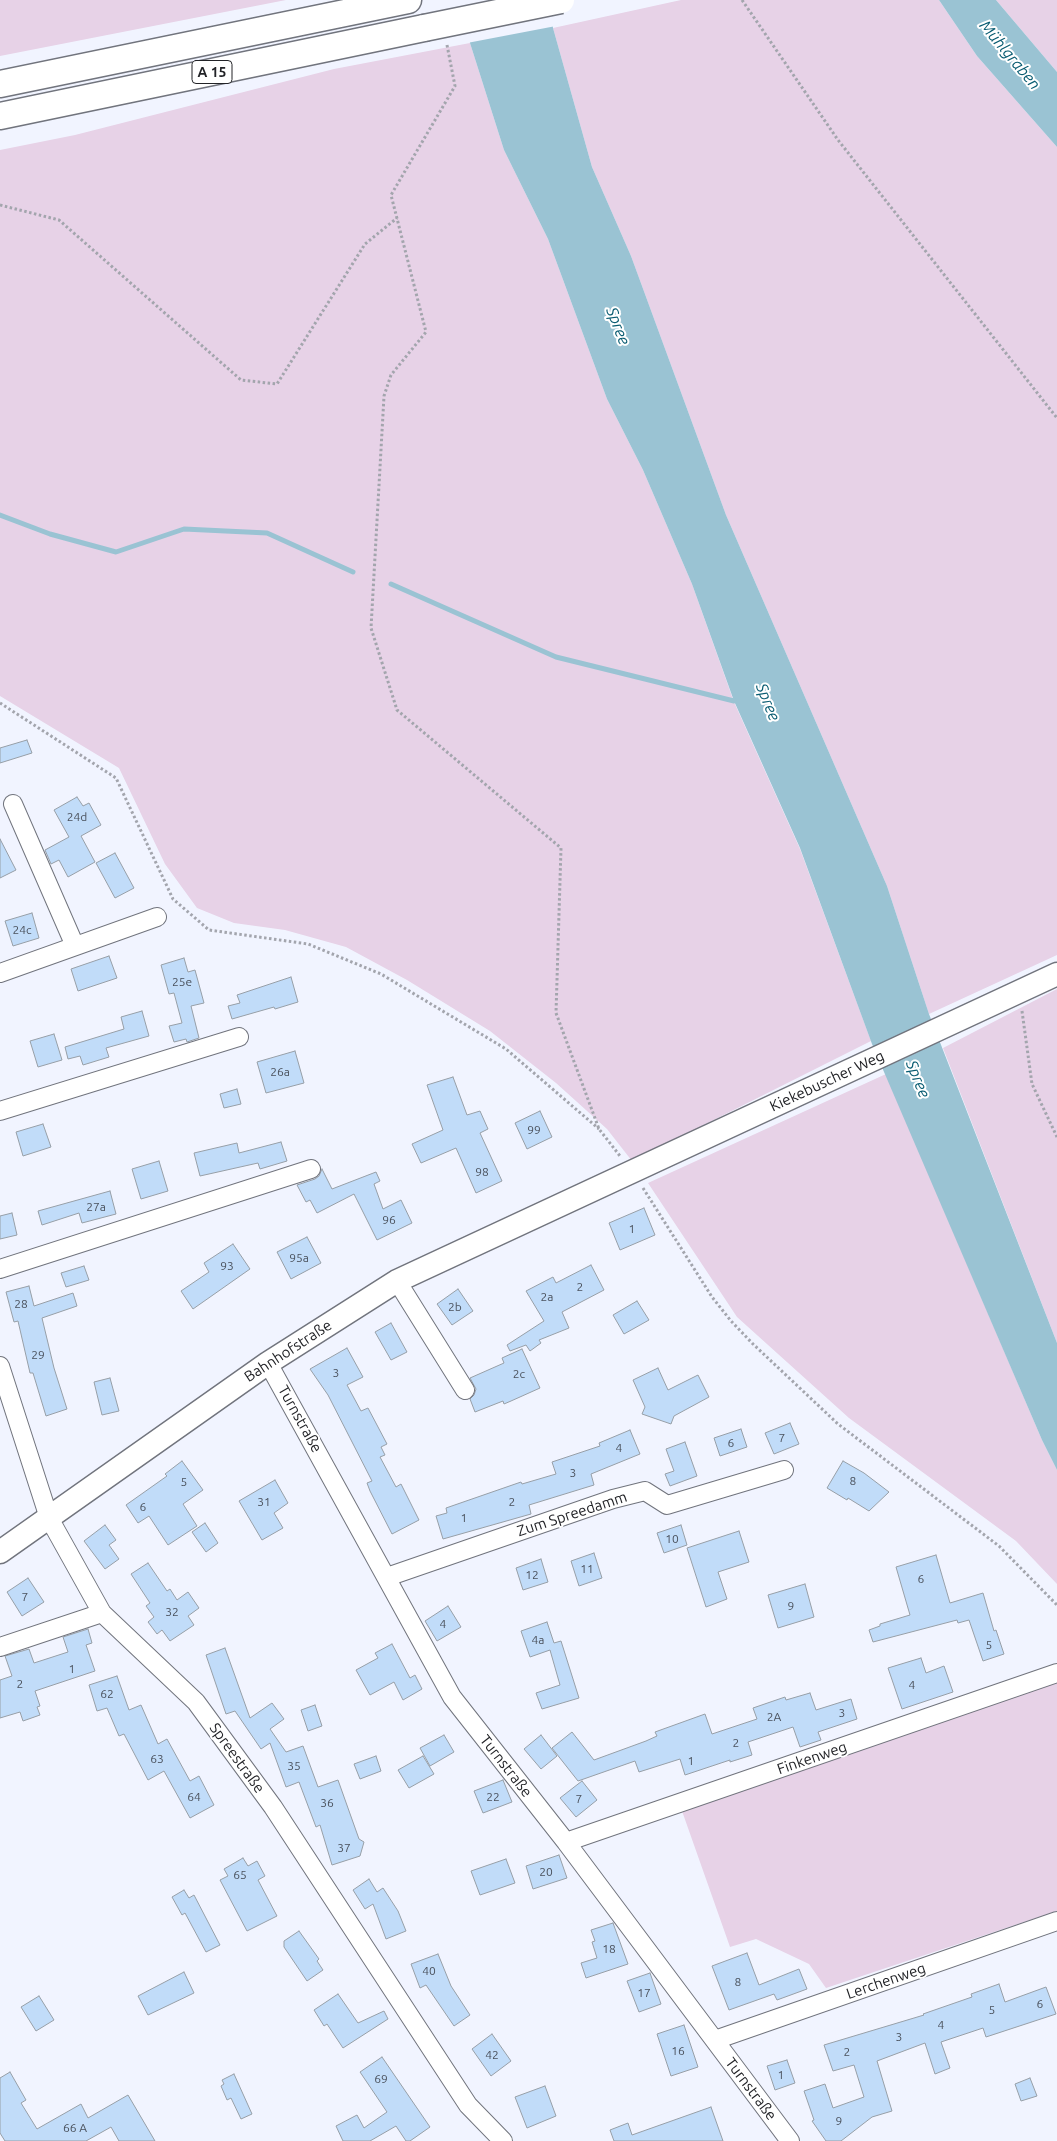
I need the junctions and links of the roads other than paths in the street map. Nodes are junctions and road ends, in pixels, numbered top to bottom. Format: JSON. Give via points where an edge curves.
{"nodes":[{"id":1,"x":408,"y":0,"type":"edge"},
{"id":2,"x":561,"y":0,"type":"edge"},
{"id":3,"x":0,"y":84,"type":"edge"},
{"id":4,"x":0,"y":116,"type":"edge"},
{"id":5,"x":13,"y":804,"type":"dead end"},
{"id":6,"x":157,"y":917,"type":"dead end"},
{"id":7,"x":75,"y":946,"type":"junction"},
{"id":8,"x":0,"y":973,"type":"edge"},
{"id":9,"x":1057,"y":974,"type":"edge"},
{"id":10,"x":239,"y":1037,"type":"dead end"},
{"id":11,"x":0,"y":1111,"type":"edge"},
{"id":12,"x":311,"y":1169,"type":"dead end"},
{"id":13,"x":598,"y":1188,"type":"joint"},
{"id":14,"x":0,"y":1269,"type":"edge"},
{"id":15,"x":397,"y":1281,"type":"junction"},
{"id":16,"x":268,"y":1363,"type":"junction"},
{"id":17,"x":0,"y":1366,"type":"edge"},
{"id":18,"x":465,"y":1390,"type":"dead end"},
{"id":19,"x":784,"y":1470,"type":"dead end"},
{"id":20,"x":49,"y":1518,"type":"junction"},
{"id":21,"x":0,"y":1552,"type":"edge"},
{"id":22,"x":387,"y":1577,"type":"junction"},
{"id":23,"x":102,"y":1613,"type":"junction"},
{"id":24,"x":0,"y":1647,"type":"edge"},
{"id":25,"x":1057,"y":1673,"type":"edge"},
{"id":26,"x":566,"y":1842,"type":"junction"},
{"id":27,"x":1057,"y":1921,"type":"edge"},
{"id":28,"x":715,"y":2040,"type":"junction"},
{"id":29,"x":503,"y":2141,"type":"edge"},
{"id":30,"x":790,"y":2141,"type":"edge"}],
"edges":[{"from":1,"to":3,"type":"highway","number":"A 15"},
{"from":2,"to":4,"type":"highway","number":"A 15","bridge":true,"via":[[435,33]]},
{"from":5,"to":7,"type":"street"},
{"from":6,"to":7,"type":"street"},
{"from":7,"to":8,"type":"street"},
{"from":9,"to":13,"type":"main road","name":"Kiekebuscher Weg"},
{"from":10,"to":11,"type":"street"},
{"from":12,"to":14,"type":"street"},
{"from":13,"to":15,"type":"main road","name":"Bahnhofstraße"},
{"from":15,"to":16,"type":"main road","name":"Bahnhofstraße"},
{"from":15,"to":18,"type":"street"},
{"from":16,"to":20,"type":"main road","name":"Bahnhofstraße"},
{"from":16,"to":22,"type":"street","name":"Turnstraße"},
{"from":17,"to":20,"type":"street","name":"Spreestraße"},
{"from":19,"to":22,"type":"street","name":"Zum Spreedamm","via":[[667,1505],[645,1491],[613,1499]]},
{"from":20,"to":21,"type":"main road","name":"Bahnhofstraße"},
{"from":20,"to":23,"type":"street","name":"Spreestraße"},
{"from":22,"to":26,"type":"street","name":"Turnstraße","via":[[452,1698]]},
{"from":23,"to":24,"type":"street"},
{"from":23,"to":29,"type":"street","name":"Spreestraße","via":[[196,1702],[273,1807],[468,2105]]},
{"from":25,"to":26,"type":"street","name":"Finkenweg"},
{"from":26,"to":28,"type":"street","name":"Turnstraße"},
{"from":27,"to":28,"type":"street","name":"Lerchenweg"},
{"from":28,"to":30,"type":"street","name":"Turnstraße"}]}
